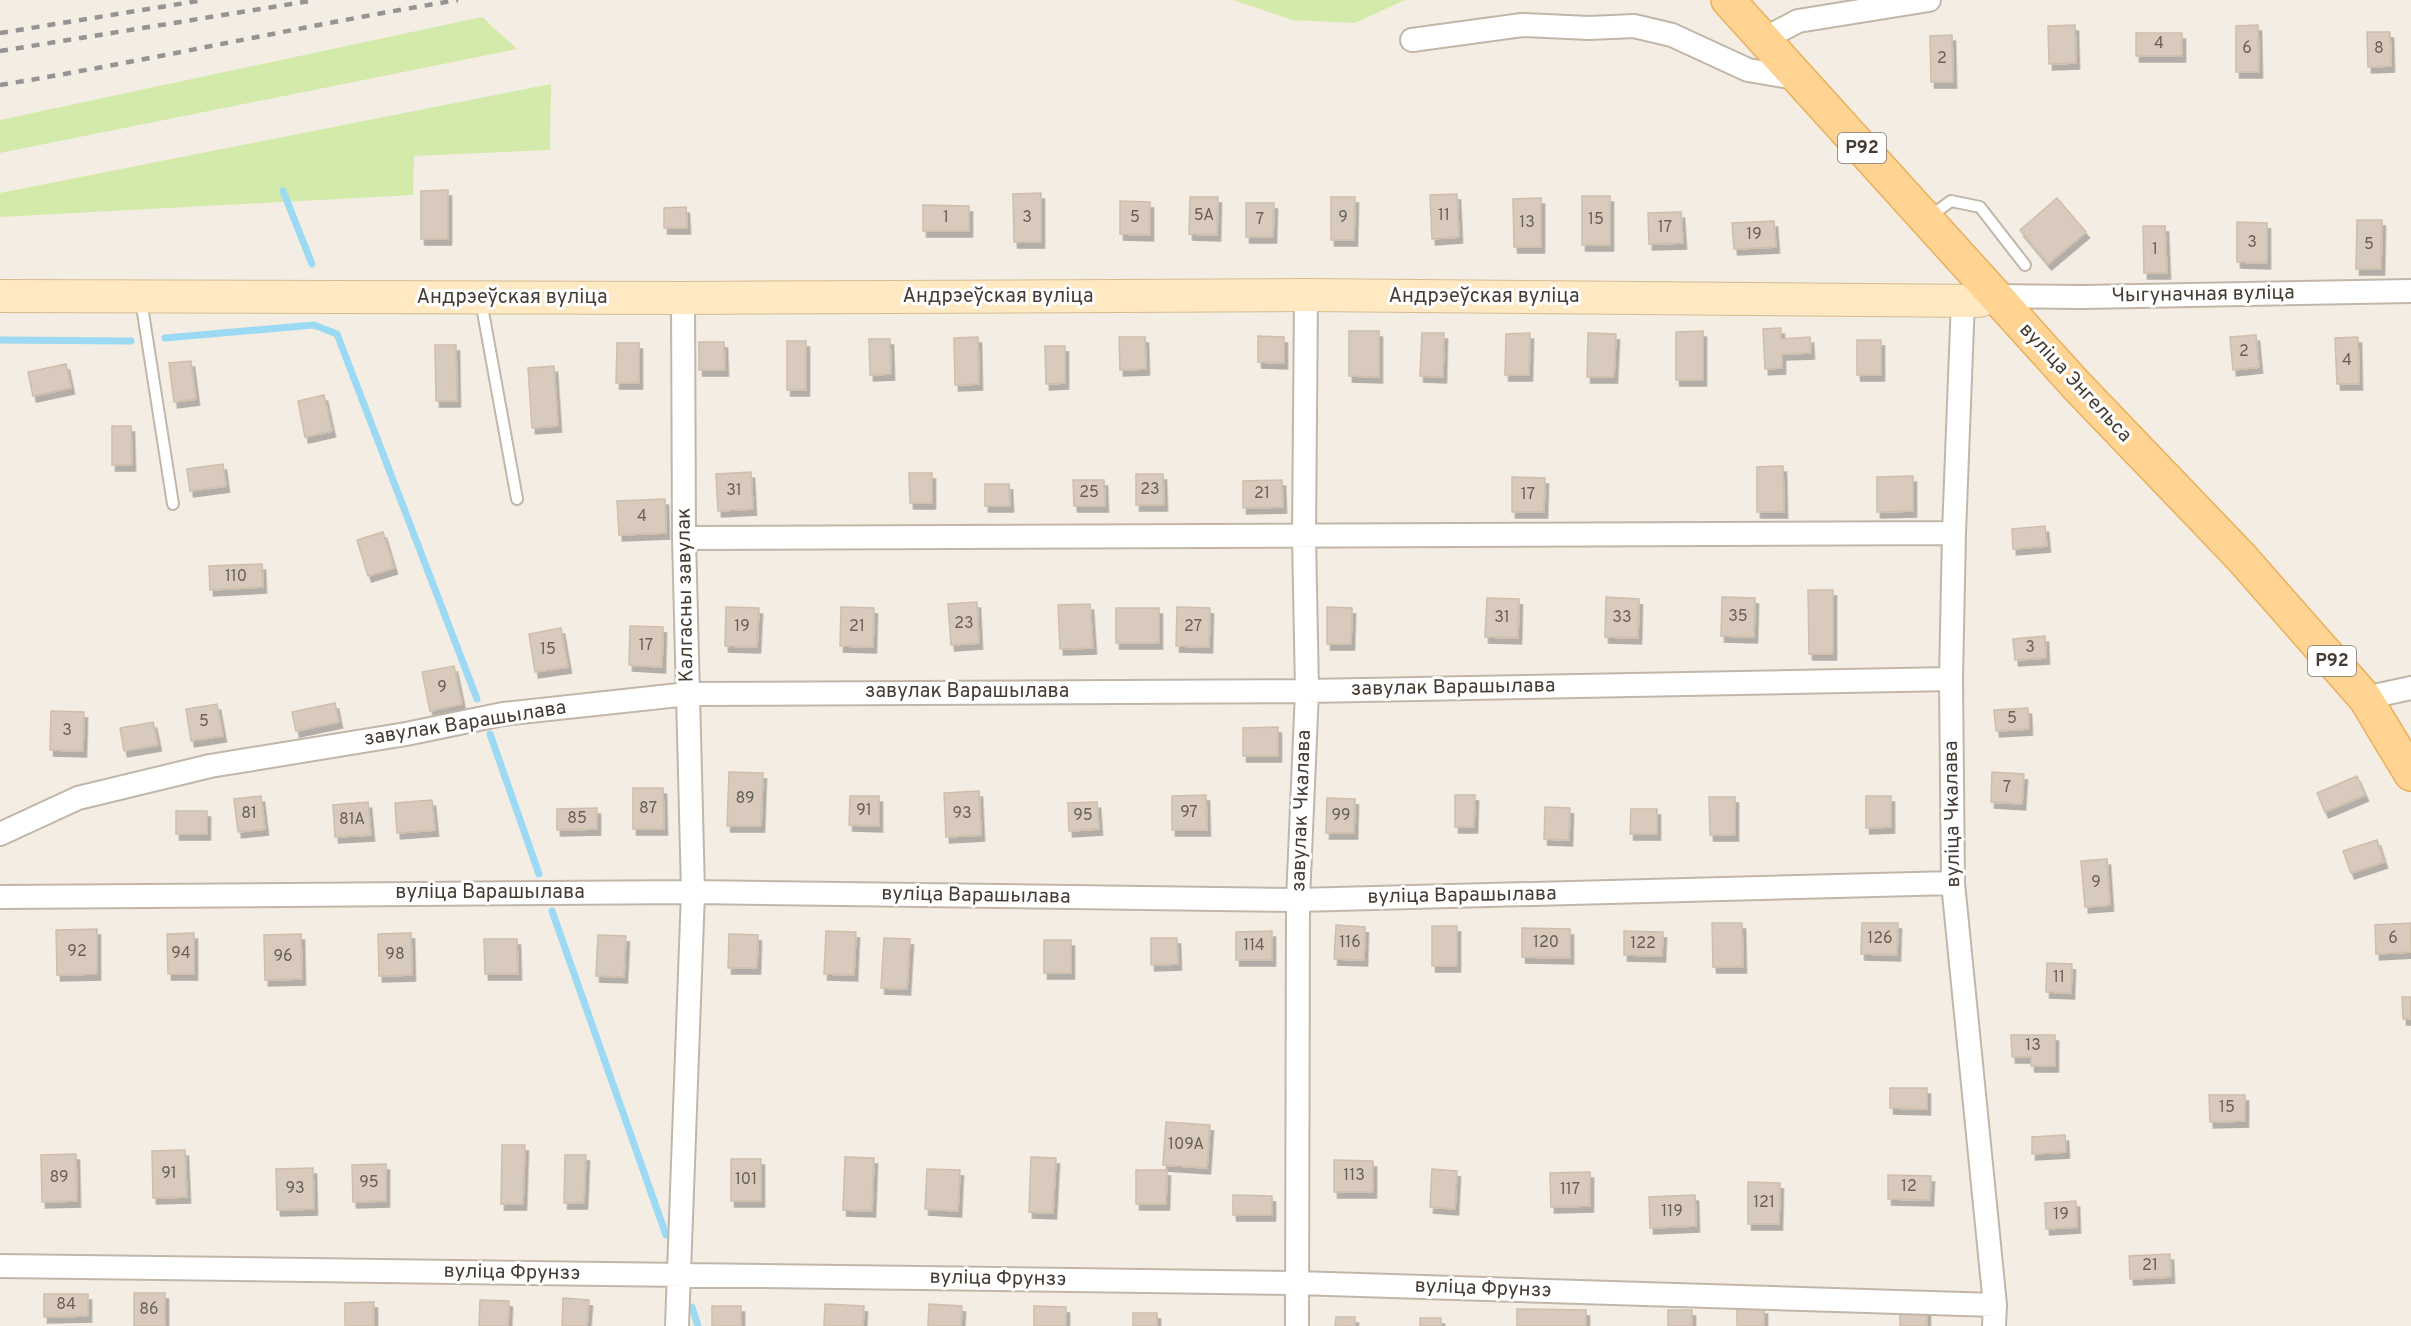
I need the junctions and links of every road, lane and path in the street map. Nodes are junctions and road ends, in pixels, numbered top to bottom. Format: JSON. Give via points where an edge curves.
{"nodes":[{"id":1,"x":1728,"y":0,"type":"edge"},
{"id":2,"x":1929,"y":0,"type":"edge"},
{"id":3,"x":1764,"y":39,"type":"junction"},
{"id":4,"x":1412,"y":40,"type":"dead end"},
{"id":5,"x":1794,"y":72,"type":"junction"},
{"id":6,"x":1927,"y":219,"type":"junction"},
{"id":7,"x":2025,"y":265,"type":"dead end"},
{"id":8,"x":2411,"y":291,"type":"edge"},
{"id":9,"x":1306,"y":295,"type":"junction"},
{"id":10,"x":0,"y":296,"type":"edge"},
{"id":11,"x":1995,"y":296,"type":"junction"},
{"id":12,"x":141,"y":297,"type":"junction"},
{"id":13,"x":481,"y":298,"type":"junction"},
{"id":14,"x":683,"y":298,"type":"junction"},
{"id":15,"x":1963,"y":300,"type":"junction"},
{"id":16,"x":517,"y":499,"type":"dead end"},
{"id":17,"x":173,"y":504,"type":"dead end"},
{"id":18,"x":1954,"y":533,"type":"junction"},
{"id":19,"x":1304,"y":537,"type":"junction"},
{"id":20,"x":684,"y":538,"type":"junction"},
{"id":21,"x":1951,"y":679,"type":"junction"},
{"id":22,"x":2411,"y":688,"type":"edge"},
{"id":23,"x":1307,"y":691,"type":"junction"},
{"id":24,"x":688,"y":694,"type":"junction"},
{"id":25,"x":2364,"y":698,"type":"junction"},
{"id":26,"x":2411,"y":774,"type":"edge"},
{"id":27,"x":0,"y":834,"type":"edge"},
{"id":28,"x":1953,"y":883,"type":"junction"},
{"id":29,"x":693,"y":891,"type":"junction"},
{"id":30,"x":0,"y":897,"type":"edge"},
{"id":31,"x":1299,"y":900,"type":"junction"},
{"id":32,"x":0,"y":1266,"type":"edge"},
{"id":33,"x":679,"y":1275,"type":"junction"},
{"id":34,"x":1297,"y":1283,"type":"junction"},
{"id":35,"x":1994,"y":1315,"type":"edge"},
{"id":36,"x":677,"y":1326,"type":"edge"},
{"id":37,"x":1297,"y":1326,"type":"edge"}],
"edges":[{"from":1,"to":3,"type":"main road","name":"вуліца Энгельса","number":"Р92"},
{"from":2,"to":3,"type":"street","via":[[1798,21]]},
{"from":3,"to":5,"type":"main road","name":"вуліца Энгельса","number":"Р92"},
{"from":4,"to":5,"type":"street","via":[[1522,25],[1634,26],[1672,35],[1748,70],[1784,76]]},
{"from":5,"to":6,"type":"main road","name":"вуліца Энгельса","number":"Р92"},
{"from":6,"to":7,"type":"lane","via":[[1951,201],[1980,207]]},
{"from":6,"to":11,"type":"main road","name":"вуліца Энгельса","number":"Р92"},
{"from":8,"to":11,"type":"street","name":"Чыгуначная вуліца"},
{"from":9,"to":14,"type":"main road","name":"Андрэеўская вуліца"},
{"from":9,"to":15,"type":"main road","name":"Андрэеўская вуліца"},
{"from":9,"to":19,"type":"street","name":"завулак Чкалава"},
{"from":10,"to":12,"type":"main road","name":"Андрэеўская вуліца"},
{"from":11,"to":15,"type":"main road","name":"Андрэеўская вуліца"},
{"from":11,"to":25,"type":"main road","name":"вуліца Энгельса","number":"Р92","via":[[2241,557]]},
{"from":12,"to":13,"type":"main road","name":"Андрэеўская вуліца"},
{"from":12,"to":17,"type":"lane"},
{"from":13,"to":14,"type":"main road","name":"Андрэеўская вуліца"},
{"from":13,"to":16,"type":"lane"},
{"from":14,"to":20,"type":"street","name":"Калгасны завулак"},
{"from":15,"to":18,"type":"street","name":"вуліца Чкалава"},
{"from":18,"to":19,"type":"street"},
{"from":18,"to":21,"type":"street","name":"вуліца Чкалава"},
{"from":19,"to":20,"type":"street"},
{"from":19,"to":23,"type":"street","name":"завулак Чкалава"},
{"from":20,"to":24,"type":"street","name":"Калгасны завулак"},
{"from":21,"to":23,"type":"street","name":"завулак Варашылава"},
{"from":21,"to":28,"type":"street","name":"вуліца Чкалава"},
{"from":22,"to":25,"type":"street"},
{"from":23,"to":24,"type":"street","name":"завулак Варашылава"},
{"from":23,"to":31,"type":"street","name":"завулак Чкалава"},
{"from":24,"to":27,"type":"street","name":"завулак Варашылава","via":[[503,714],[406,734],[210,765],[78,798]]},
{"from":24,"to":29,"type":"street","name":"Калгасны завулак"},
{"from":25,"to":26,"type":"main road","name":"вуліца Энгельса","number":"Р92"},
{"from":28,"to":31,"type":"street","name":"вуліца Варашылава"},
{"from":28,"to":35,"type":"street","name":"вуліца Чкалава"},
{"from":29,"to":30,"type":"street","name":"вуліца Варашылава"},
{"from":29,"to":31,"type":"street","name":"вуліца Варашылава"},
{"from":29,"to":33,"type":"street","name":"Калгасны завулак"},
{"from":31,"to":34,"type":"street","name":"завулак Чкалава"},
{"from":32,"to":33,"type":"street","name":"вуліца Фрунзэ"},
{"from":33,"to":34,"type":"street","name":"вуліца Фрунзэ"},
{"from":33,"to":36,"type":"street","name":"Калгасны завулак"},
{"from":34,"to":35,"type":"street","name":"вуліца Фрунзэ"},
{"from":34,"to":37,"type":"street","name":"завулак Чкалава"}]}
